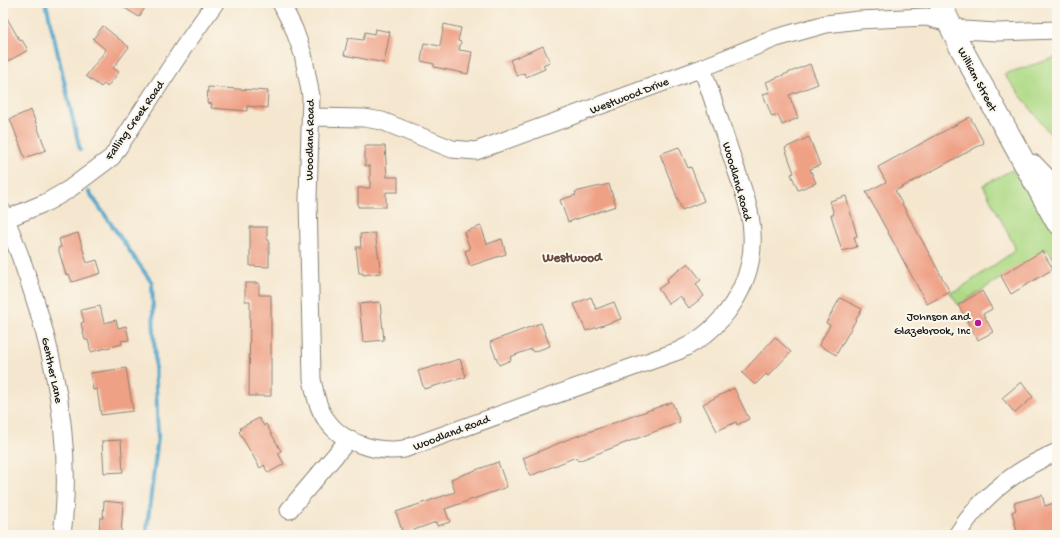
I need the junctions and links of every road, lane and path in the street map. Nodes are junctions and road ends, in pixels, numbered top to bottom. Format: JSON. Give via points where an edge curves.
{"nodes":[{"id":1,"x":215,"y":3,"type":"edge"},
{"id":2,"x":281,"y":3,"type":"edge"},
{"id":3,"x":940,"y":3,"type":"edge"},
{"id":4,"x":949,"y":23,"type":"junction"},
{"id":5,"x":1057,"y":30,"type":"edge"},
{"id":6,"x":702,"y":68,"type":"junction"},
{"id":7,"x":311,"y":117,"type":"junction"},
{"id":8,"x":1020,"y":153,"type":"junction"},
{"id":9,"x":1057,"y":191,"type":"edge"},
{"id":10,"x":4,"y":216,"type":"edge"},
{"id":11,"x":1057,"y":222,"type":"edge"},
{"id":12,"x":349,"y":439,"type":"junction"},
{"id":13,"x":1057,"y":452,"type":"edge"},
{"id":14,"x":289,"y":510,"type":"dead end"},
{"id":15,"x":62,"y":535,"type":"edge"},
{"id":16,"x":957,"y":535,"type":"edge"}],
"edges":[{"from":1,"to":10,"type":"street","name":"Falling Creek Road","via":[[112,157],[68,190],[47,202]]},
{"from":2,"to":7,"type":"street","name":"Woodland Road","via":[[294,28],[303,54],[311,96]]},
{"from":3,"to":4,"type":"highway","name":"William Street"},
{"from":4,"to":5,"type":"street","name":"Westwood Drive","via":[[964,30]]},
{"from":4,"to":6,"type":"street","name":"Westwood Drive","via":[[927,17],[826,24],[776,38]]},
{"from":4,"to":8,"type":"highway","name":"William Street"},
{"from":6,"to":7,"type":"street","name":"Westwood Drive","via":[[476,151],[452,149],[382,121]]},
{"from":6,"to":12,"type":"street","name":"Woodland Road","via":[[748,205],[752,232],[752,254],[745,280],[733,305],[720,322],[704,336],[678,351],[404,450],[376,450]]},
{"from":7,"to":12,"type":"street","name":"Woodland Road","via":[[308,199],[312,379],[315,395],[327,422]]},
{"from":8,"to":9,"type":"highway","name":"William Street"},
{"from":8,"to":11,"type":"highway","name":"William Street"},
{"from":10,"to":15,"type":"street","name":"Genther Lane","via":[[40,316],[63,418],[65,486]]},
{"from":12,"to":14,"type":"street","via":[[324,472]]},
{"from":13,"to":16,"type":"street","via":[[1038,460],[994,490],[982,501]]}]}
